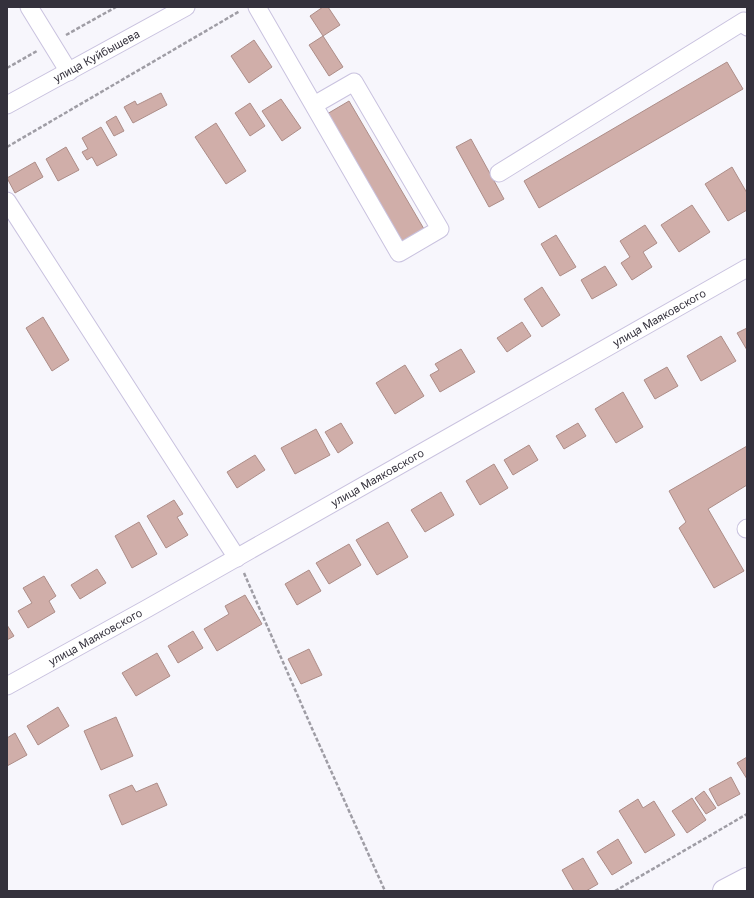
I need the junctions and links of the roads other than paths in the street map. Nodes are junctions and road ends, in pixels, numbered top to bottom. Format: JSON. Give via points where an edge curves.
{"nodes":[{"id":1,"x":28,"y":7,"type":"edge"},
{"id":2,"x":186,"y":7,"type":"edge"},
{"id":3,"x":249,"y":9,"type":"edge"},
{"id":4,"x":747,"y":26,"type":"edge"},
{"id":5,"x":69,"y":72,"type":"junction"},
{"id":6,"x":7,"y":105,"type":"edge"},
{"id":7,"x":314,"y":105,"type":"junction"},
{"id":8,"x":499,"y":173,"type":"dead end"},
{"id":9,"x":7,"y":201,"type":"edge"},
{"id":10,"x":747,"y":268,"type":"edge"},
{"id":11,"x":237,"y":558,"type":"junction"},
{"id":12,"x":7,"y":686,"type":"edge"},
{"id":13,"x":747,"y":879,"type":"edge"},
{"id":14,"x":724,"y":891,"type":"edge"}],
"edges":[{"from":1,"to":5,"type":"street"},
{"from":2,"to":5,"type":"street","name":"улица Куйбышева"},
{"from":3,"to":7,"type":"street"},
{"from":4,"to":8,"type":"street","via":[[744,22]]},
{"from":5,"to":6,"type":"street","name":"улица Куйбышева"},
{"from":7,"to":7,"type":"street","via":[[399,252],[440,229],[354,82]]},
{"from":9,"to":11,"type":"street"},
{"from":10,"to":11,"type":"street","name":"улица Маяковского"},
{"from":11,"to":12,"type":"street","name":"улица Маяковского"},
{"from":13,"to":14,"type":"main road"}]}
